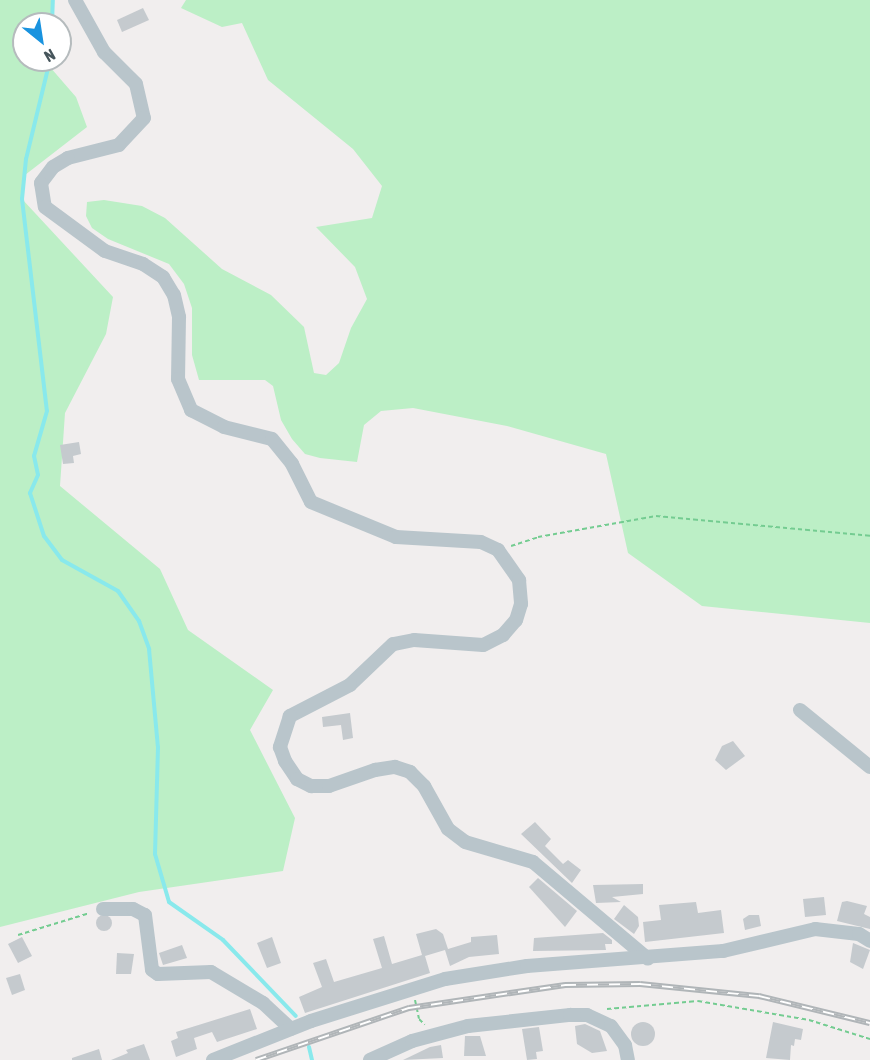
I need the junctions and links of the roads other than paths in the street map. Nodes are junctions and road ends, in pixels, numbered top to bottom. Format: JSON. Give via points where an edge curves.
{"nodes":[{"id":1,"x":75,"y":0,"type":"edge"},
{"id":2,"x":800,"y":710,"type":"dead end"},
{"id":3,"x":870,"y":767,"type":"edge"},
{"id":4,"x":103,"y":909,"type":"road end"},
{"id":5,"x":870,"y":941,"type":"edge"},
{"id":6,"x":648,"y":959,"type":"junction"},
{"id":7,"x":291,"y":1029,"type":"junction"},
{"id":8,"x":628,"y":1059,"type":"edge"},
{"id":9,"x":213,"y":1060,"type":"edge"},
{"id":10,"x":369,"y":1060,"type":"edge"}],
"edges":[{"from":1,"to":6,"type":"street","via":[[104,52],[136,84],[144,118],[119,145],[68,158],[53,167],[41,183],[45,207],[105,251],[143,264],[163,277],[174,295],[179,317],[178,379],[191,410],[224,427],[272,439],[292,464],[311,502],[396,537],[481,542],[498,550],[519,580],[521,604],[516,620],[503,634],[483,645],[414,640],[393,644],[350,685],[290,716],[280,747],[285,761],[297,779],[311,786],[329,786],[396,767],[410,772],[424,786],[448,829],[465,842],[533,862]]},
{"from":2,"to":3,"type":"street"},
{"from":4,"to":7,"type":"street","via":[[133,909],[145,915],[152,970],[158,974],[211,972],[263,1003]]},
{"from":5,"to":6,"type":"street","via":[[859,934],[815,929],[723,951]]},
{"from":6,"to":7,"type":"street","via":[[527,966],[445,979]]},
{"from":7,"to":9,"type":"street"},
{"from":8,"to":10,"type":"street","via":[[611,1026],[587,1015],[468,1026]]}]}
